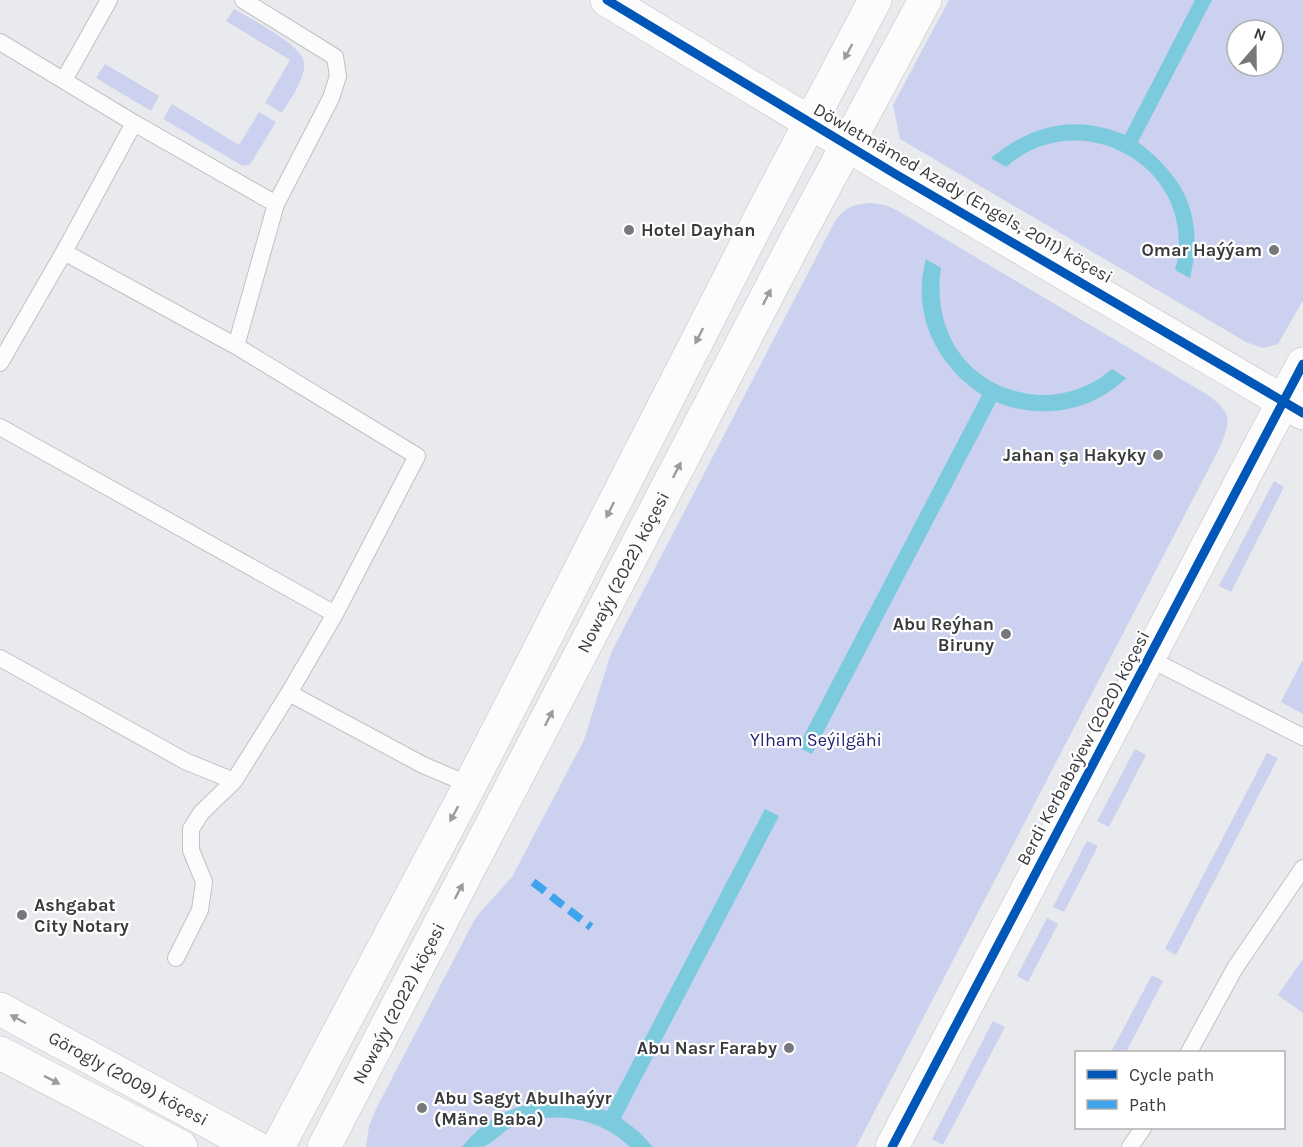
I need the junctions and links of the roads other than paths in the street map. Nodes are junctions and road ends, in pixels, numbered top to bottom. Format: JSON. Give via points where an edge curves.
{"nodes":[{"id":1,"x":109,"y":0,"type":"edge"},
{"id":2,"x":243,"y":0,"type":"edge"},
{"id":3,"x":607,"y":0,"type":"edge"},
{"id":4,"x":875,"y":0,"type":"edge"},
{"id":5,"x":925,"y":0,"type":"edge"},
{"id":6,"x":0,"y":42,"type":"edge"},
{"id":7,"x":64,"y":80,"type":"junction"},
{"id":8,"x":134,"y":123,"type":"junction"},
{"id":9,"x":810,"y":123,"type":"junction"},
{"id":10,"x":848,"y":145,"type":"junction"},
{"id":11,"x":276,"y":204,"type":"junction"},
{"id":12,"x":64,"y":252,"type":"junction"},
{"id":13,"x":236,"y":346,"type":"junction"},
{"id":14,"x":0,"y":363,"type":"edge"},
{"id":15,"x":1303,"y":364,"type":"edge"},
{"id":16,"x":1293,"y":407,"type":"edge"},
{"id":17,"x":0,"y":427,"type":"edge"},
{"id":18,"x":335,"y":614,"type":"junction"},
{"id":19,"x":0,"y":658,"type":"edge"},
{"id":20,"x":1148,"y":658,"type":"junction"},
{"id":21,"x":289,"y":693,"type":"junction"},
{"id":22,"x":1303,"y":737,"type":"edge"},
{"id":23,"x":234,"y":781,"type":"junction"},
{"id":24,"x":470,"y":785,"type":"junction"},
{"id":25,"x":1303,"y":868,"type":"edge"},
{"id":26,"x":176,"y":958,"type":"dead end"},
{"id":27,"x":0,"y":1010,"type":"edge"},
{"id":28,"x":1190,"y":1051,"type":"edge"},
{"id":29,"x":0,"y":1053,"type":"edge"},
{"id":30,"x":1142,"y":1129,"type":"edge"},
{"id":31,"x":182,"y":1147,"type":"edge"},
{"id":32,"x":255,"y":1147,"type":"edge"},
{"id":33,"x":278,"y":1147,"type":"edge"},
{"id":34,"x":324,"y":1147,"type":"edge"},
{"id":35,"x":892,"y":1147,"type":"edge"},
{"id":36,"x":1130,"y":1147,"type":"edge"}],
"edges":[{"from":1,"to":7,"type":"lane"},
{"from":2,"to":11,"type":"lane","via":[[335,57],[338,76],[331,98]]},
{"from":3,"to":9,"type":"main road","name":"Döwletmämed Azady (Engels, 2011) köçesi"},
{"from":4,"to":9,"type":"main road","one_way":true},
{"from":5,"to":10,"type":"main road","name":"Nowaýy (2022) köçesi"},
{"from":6,"to":7,"type":"lane"},
{"from":7,"to":8,"type":"lane"},
{"from":8,"to":11,"type":"lane"},
{"from":8,"to":12,"type":"lane"},
{"from":9,"to":10,"type":"main road","name":"Döwletmämed Azady (Engels, 2011) köçesi"},
{"from":9,"to":24,"type":"main road","one_way":true},
{"from":10,"to":16,"type":"main road","name":"Döwletmämed Azady (Engels, 2011) köçesi"},
{"from":34,"to":10,"type":"main road","name":"Nowaýy (2022) köçesi","one_way":true},
{"from":11,"to":13,"type":"lane"},
{"from":12,"to":13,"type":"lane"},
{"from":12,"to":14,"type":"lane"},
{"from":13,"to":18,"type":"lane","via":[[417,456]]},
{"from":15,"to":16,"type":"main road","name":"Berdi Kerbabaýew (2020) köçesi"},
{"from":16,"to":20,"type":"main road","name":"Berdi Kerbabaýew (2020) köçesi"},
{"from":17,"to":18,"type":"lane"},
{"from":18,"to":21,"type":"lane"},
{"from":19,"to":23,"type":"lane","via":[[185,760]]},
{"from":20,"to":22,"type":"lane"},
{"from":20,"to":35,"type":"main road","name":"Berdi Kerbabaýew (2020) köçesi"},
{"from":21,"to":23,"type":"lane"},
{"from":21,"to":24,"type":"lane","via":[[423,765]]},
{"from":23,"to":26,"type":"lane","via":[[201,813],[191,829],[191,850],[204,882],[200,910]]},
{"from":24,"to":33,"type":"main road","one_way":true},
{"from":25,"to":28,"type":"lane","via":[[1235,968]]},
{"from":32,"to":27,"type":"main road","name":"Görogly (2009) köçesi","one_way":true},
{"from":29,"to":31,"type":"main road","name":"Görogly (2009) köçesi","one_way":true},
{"from":30,"to":36,"type":"lane"}]}
